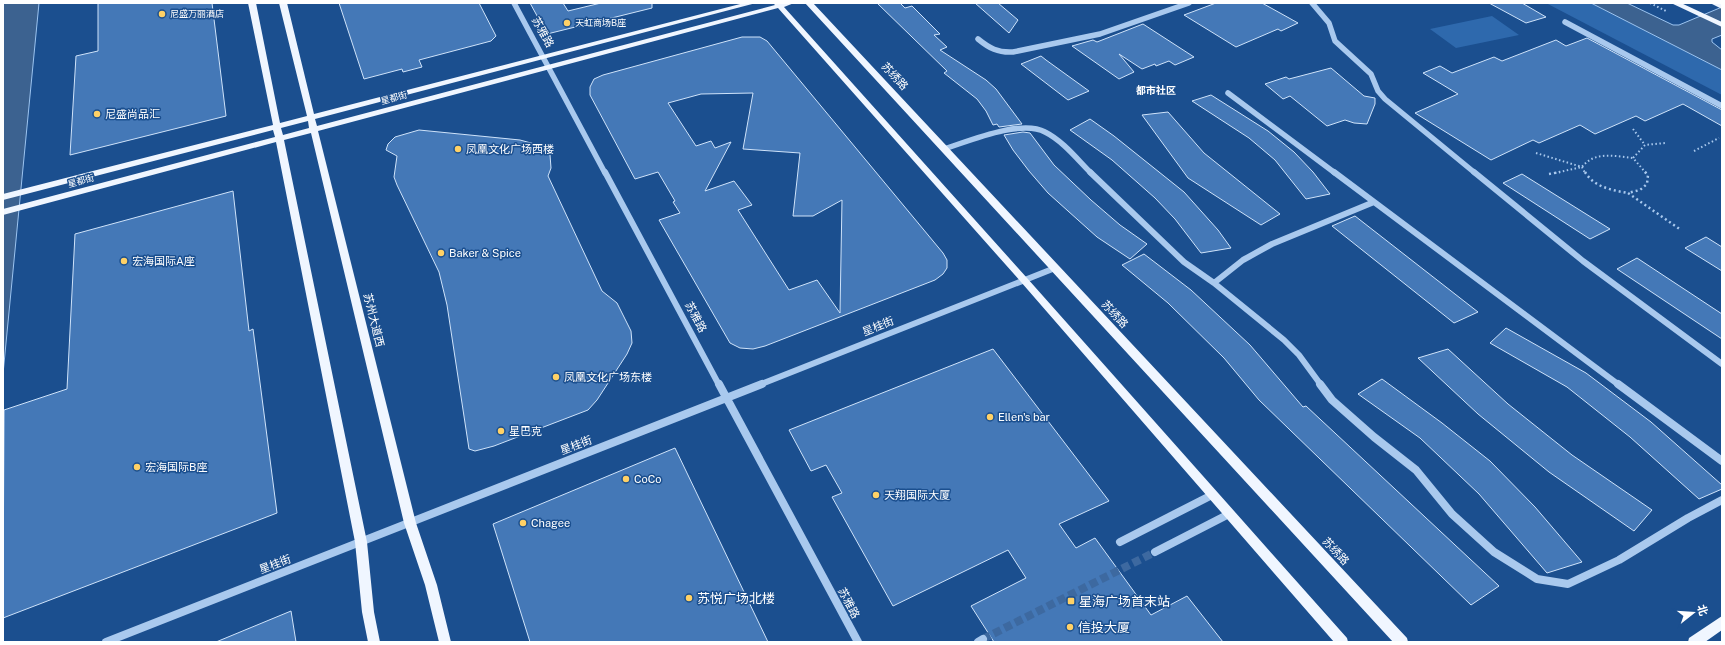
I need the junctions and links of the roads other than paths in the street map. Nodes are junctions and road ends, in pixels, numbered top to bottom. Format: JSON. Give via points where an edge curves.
{"nodes":[{"id":1,"x":252,"y":3,"type":"edge"},
{"id":2,"x":283,"y":3,"type":"edge"},
{"id":3,"x":514,"y":3,"type":"edge"},
{"id":4,"x":752,"y":3,"type":"edge"},
{"id":5,"x":790,"y":3,"type":"edge"},
{"id":6,"x":809,"y":3,"type":"edge"},
{"id":7,"x":1189,"y":3,"type":"edge"},
{"id":8,"x":1312,"y":3,"type":"edge"},
{"id":9,"x":1675,"y":3,"type":"edge"},
{"id":10,"x":1714,"y":3,"type":"edge"},
{"id":11,"x":778,"y":4,"type":"edge"},
{"id":12,"x":1722,"y":6,"type":"edge"},
{"id":13,"x":1565,"y":22,"type":"dead end"},
{"id":14,"x":1722,"y":25,"type":"edge"},
{"id":15,"x":978,"y":39,"type":"dead end"},
{"id":16,"x":544,"y":57,"type":"junction"},
{"id":17,"x":550,"y":67,"type":"junction"},
{"id":18,"x":1228,"y":93,"type":"dead end"},
{"id":19,"x":1722,"y":106,"type":"edge"},
{"id":20,"x":311,"y":118,"type":"junction"},
{"id":21,"x":277,"y":127,"type":"junction"},
{"id":22,"x":314,"y":130,"type":"junction"},
{"id":23,"x":280,"y":138,"type":"junction"},
{"id":24,"x":944,"y":149,"type":"junction"},
{"id":25,"x":3,"y":196,"type":"edge"},
{"id":26,"x":1374,"y":202,"type":"junction"},
{"id":27,"x":3,"y":212,"type":"edge"},
{"id":28,"x":1055,"y":268,"type":"junction"},
{"id":29,"x":1024,"y":280,"type":"junction"},
{"id":30,"x":1214,"y":283,"type":"junction"},
{"id":31,"x":1722,"y":364,"type":"edge"},
{"id":32,"x":727,"y":398,"type":"junction"},
{"id":33,"x":1722,"y":461,"type":"edge"},
{"id":34,"x":1212,"y":495,"type":"junction"},
{"id":35,"x":1722,"y":500,"type":"edge"},
{"id":36,"x":1230,"y":514,"type":"junction"},
{"id":37,"x":410,"y":523,"type":"junction"},
{"id":38,"x":361,"y":542,"type":"junction"},
{"id":39,"x":1120,"y":542,"type":"dead end"},
{"id":40,"x":1155,"y":552,"type":"tunnel mouth"},
{"id":41,"x":1722,"y":622,"type":"edge"},
{"id":42,"x":106,"y":642,"type":"edge"},
{"id":43,"x":374,"y":642,"type":"edge"},
{"id":44,"x":445,"y":642,"type":"edge"},
{"id":45,"x":858,"y":642,"type":"edge"},
{"id":46,"x":1342,"y":642,"type":"edge"},
{"id":47,"x":1402,"y":642,"type":"edge"},
{"id":48,"x":1694,"y":642,"type":"edge"}],
"edges":[{"from":1,"to":21,"type":"main road"},
{"from":2,"to":20,"type":"main road","name":"苏州大道西"},
{"from":3,"to":16,"type":"street","name":"苏雅路"},
{"from":4,"to":16,"type":"main road","name":"星都街"},
{"from":5,"to":11,"type":"main road","name":"星都街"},
{"from":6,"to":24,"type":"main road","name":"苏绣路"},
{"from":7,"to":15,"type":"street","via":[[1100,34],[1013,52],[1000,53]]},
{"from":8,"to":31,"type":"street","via":[[1329,22],[1333,38],[1371,74],[1378,91],[1385,99],[1583,260]]},
{"from":9,"to":14,"type":"main road"},
{"from":10,"to":12,"type":"main road"},
{"from":11,"to":17,"type":"main road","name":"星都街"},
{"from":11,"to":29,"type":"main road"},
{"from":13,"to":19,"type":"street"},
{"from":16,"to":17,"type":"street","name":"苏雅路"},
{"from":16,"to":20,"type":"main road","name":"星都街"},
{"from":17,"to":22,"type":"main road","name":"星都街"},
{"from":17,"to":32,"type":"street","name":"苏雅路"},
{"from":18,"to":26,"type":"street"},
{"from":20,"to":21,"type":"main road","name":"星都街"},
{"from":20,"to":22,"type":"main road","name":"苏州大道西"},
{"from":21,"to":23,"type":"main road"},
{"from":21,"to":25,"type":"main road","name":"星都街"},
{"from":22,"to":23,"type":"main road","name":"星都街"},
{"from":22,"to":37,"type":"main road","name":"苏州大道西"},
{"from":23,"to":27,"type":"main road","name":"星都街"},
{"from":23,"to":38,"type":"main road"},
{"from":24,"to":28,"type":"main road","name":"苏绣路"},
{"from":24,"to":30,"type":"street","via":[[1010,131],[1029,128],[1046,132],[1184,262]]},
{"from":26,"to":30,"type":"street","via":[[1272,244],[1243,260]]},
{"from":26,"to":33,"type":"street"},
{"from":28,"to":29,"type":"street","name":"星桂街"},
{"from":28,"to":47,"type":"main road","name":"苏绣路"},
{"from":29,"to":32,"type":"street","name":"星桂街"},
{"from":29,"to":34,"type":"main road"},
{"from":30,"to":35,"type":"street","via":[[1271,328],[1299,354],[1332,400],[1416,470],[1452,514],[1494,552],[1537,579],[1568,584],[1619,560]]},
{"from":32,"to":37,"type":"street","name":"星桂街"},
{"from":32,"to":45,"type":"street","name":"苏雅路"},
{"from":34,"to":36,"type":"main road"},
{"from":34,"to":39,"type":"street"},
{"from":36,"to":40,"type":"street"},
{"from":36,"to":46,"type":"main road"},
{"from":37,"to":38,"type":"street","name":"星桂街"},
{"from":37,"to":44,"type":"main road","name":"苏州大道西","via":[[431,585]]},
{"from":38,"to":42,"type":"street","name":"星桂街"},
{"from":38,"to":43,"type":"main road","via":[[368,612]]},
{"from":41,"to":48,"type":"main road"}]}
